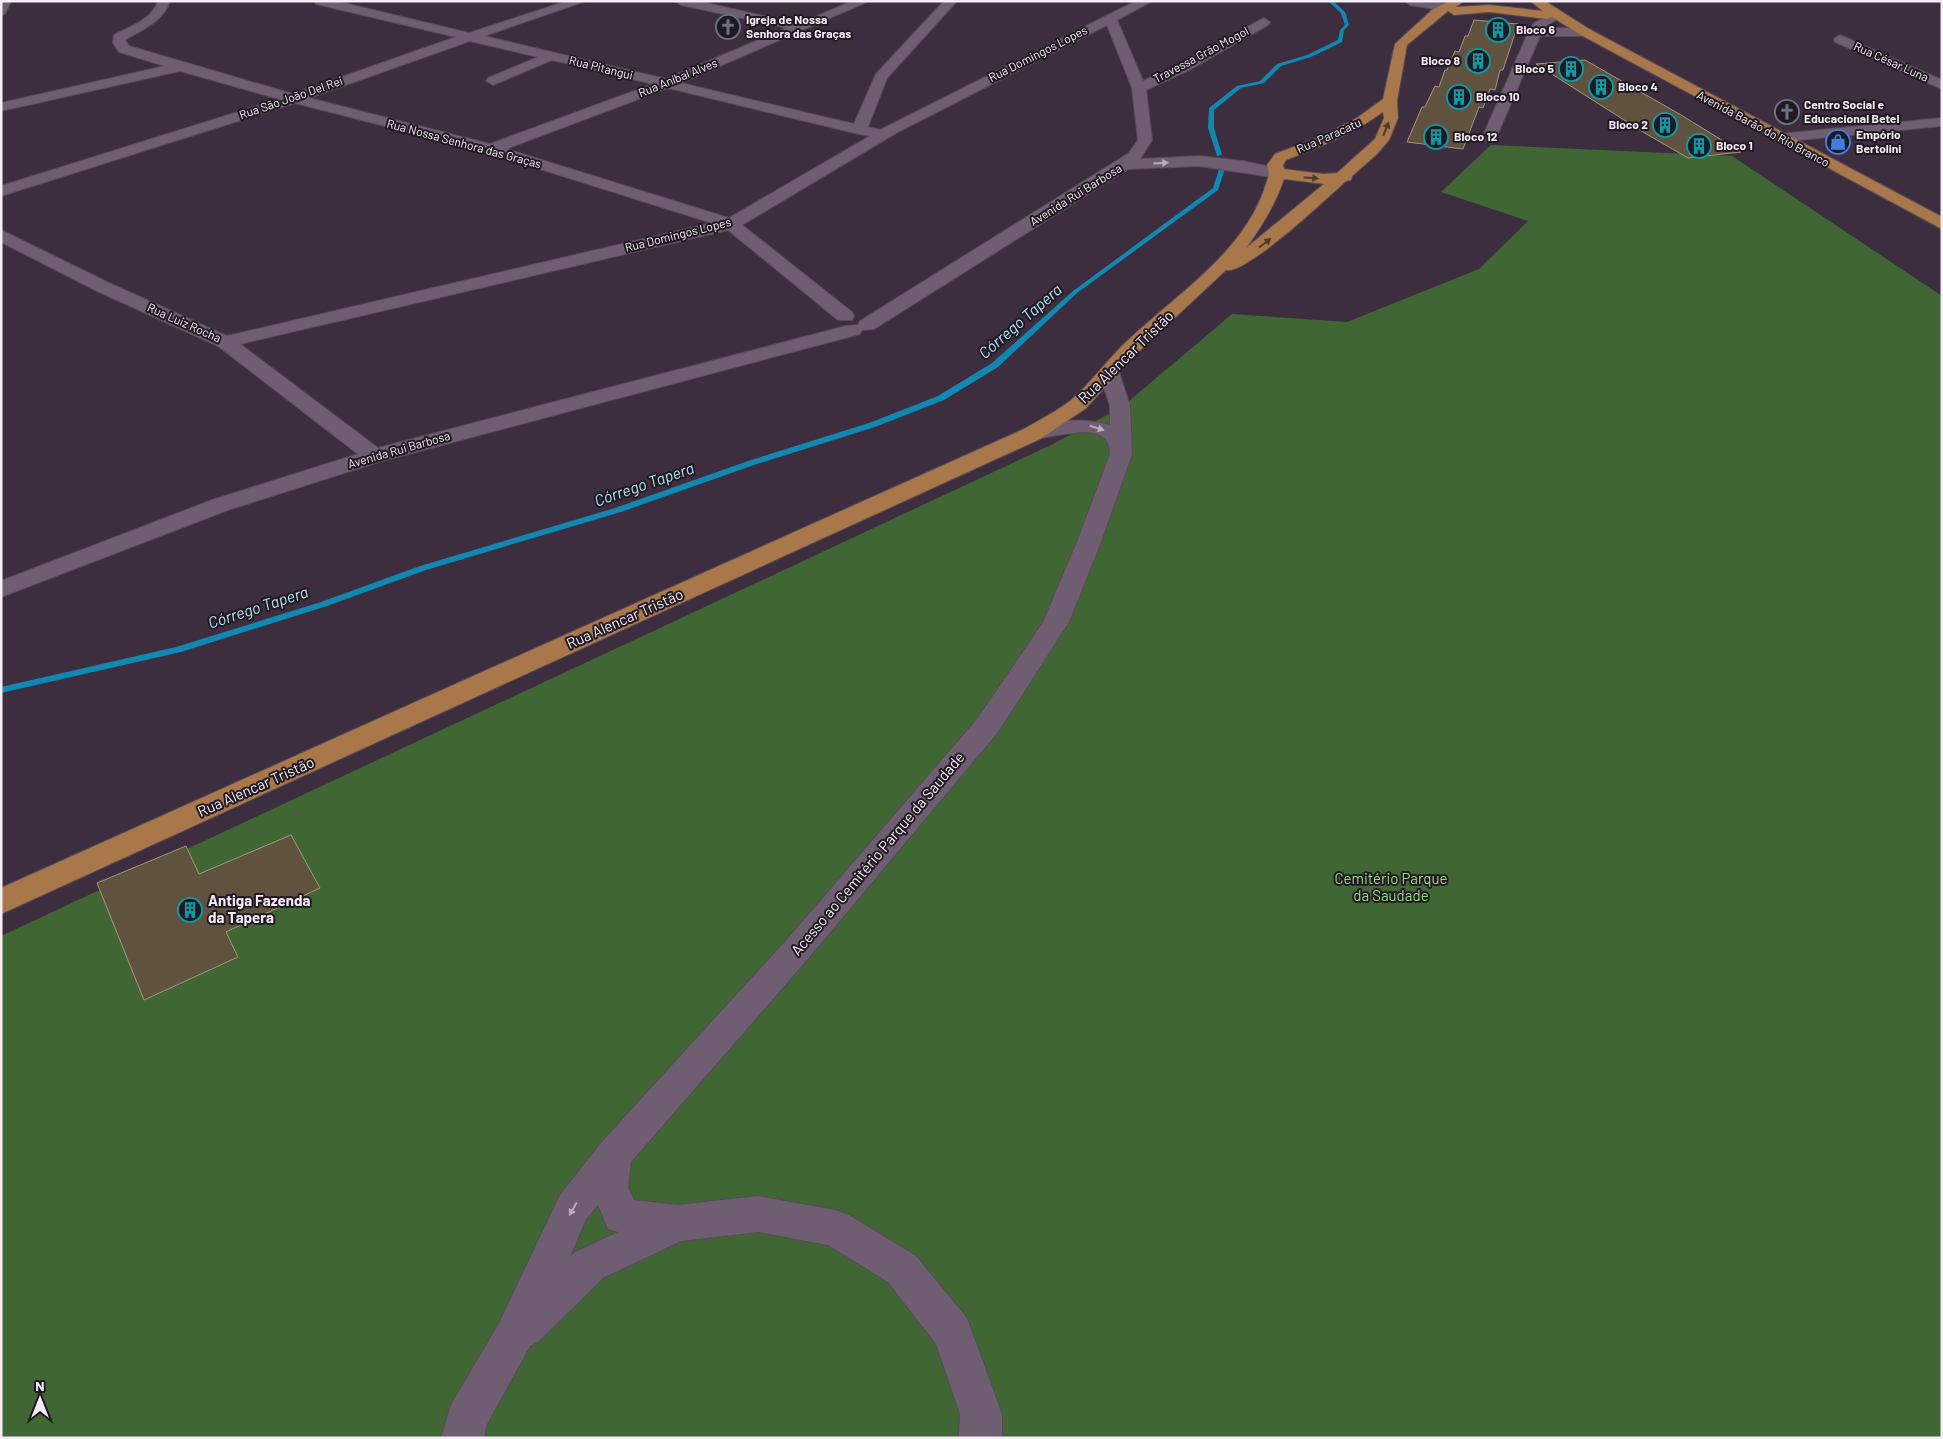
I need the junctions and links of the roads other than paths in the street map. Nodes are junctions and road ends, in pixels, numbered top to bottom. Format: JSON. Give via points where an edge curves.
{"nodes":[{"id":1,"x":5,"y":1,"type":"edge"},
{"id":2,"x":164,"y":1,"type":"edge"},
{"id":3,"x":320,"y":1,"type":"edge"},
{"id":4,"x":580,"y":1,"type":"edge"},
{"id":5,"x":681,"y":1,"type":"edge"},
{"id":6,"x":863,"y":1,"type":"edge"},
{"id":7,"x":951,"y":1,"type":"edge"},
{"id":8,"x":1146,"y":1,"type":"edge"},
{"id":9,"x":1410,"y":1,"type":"edge"},
{"id":10,"x":1481,"y":1,"type":"edge"},
{"id":11,"x":1521,"y":1,"type":"edge"},
{"id":12,"x":1536,"y":1,"type":"edge"},
{"id":13,"x":1453,"y":6,"type":"edge"},
{"id":14,"x":1,"y":11,"type":"edge"},
{"id":15,"x":1550,"y":16,"type":"junction"},
{"id":16,"x":1264,"y":22,"type":"dead end"},
{"id":17,"x":1114,"y":26,"type":"junction"},
{"id":18,"x":798,"y":27,"type":"junction"},
{"id":19,"x":1585,"y":32,"type":"junction"},
{"id":20,"x":1534,"y":33,"type":"junction"},
{"id":21,"x":468,"y":37,"type":"junction"},
{"id":22,"x":1840,"y":38,"type":"dead end"},
{"id":23,"x":551,"y":56,"type":"junction"},
{"id":24,"x":181,"y":67,"type":"junction"},
{"id":25,"x":493,"y":81,"type":"dead end"},
{"id":26,"x":667,"y":84,"type":"junction"},
{"id":27,"x":1942,"y":85,"type":"edge"},
{"id":28,"x":1139,"y":88,"type":"junction"},
{"id":29,"x":294,"y":99,"type":"junction"},
{"id":30,"x":1390,"y":101,"type":"junction"},
{"id":31,"x":1,"y":107,"type":"edge"},
{"id":32,"x":1942,"y":122,"type":"edge"},
{"id":33,"x":859,"y":130,"type":"junction"},
{"id":34,"x":882,"y":136,"type":"junction"},
{"id":35,"x":1489,"y":138,"type":"dead end"},
{"id":36,"x":1778,"y":138,"type":"junction"},
{"id":37,"x":1327,"y":139,"type":"junction"},
{"id":38,"x":1145,"y":140,"type":"junction"},
{"id":39,"x":491,"y":149,"type":"junction"},
{"id":40,"x":1372,"y":151,"type":"junction"},
{"id":41,"x":1198,"y":161,"type":"junction"},
{"id":42,"x":1124,"y":165,"type":"junction"},
{"id":43,"x":1279,"y":165,"type":"junction"},
{"id":44,"x":1345,"y":177,"type":"junction"},
{"id":45,"x":1,"y":192,"type":"edge"},
{"id":46,"x":731,"y":224,"type":"junction"},
{"id":47,"x":1942,"y":224,"type":"edge"},
{"id":48,"x":1,"y":235,"type":"edge"},
{"id":49,"x":1209,"y":278,"type":"junction"},
{"id":50,"x":852,"y":322,"type":"junction"},
{"id":51,"x":226,"y":342,"type":"junction"},
{"id":52,"x":1109,"y":372,"type":"junction"},
{"id":53,"x":1032,"y":434,"type":"junction"},
{"id":54,"x":1121,"y":446,"type":"junction"},
{"id":55,"x":374,"y":456,"type":"junction"},
{"id":56,"x":1,"y":590,"type":"edge"},
{"id":57,"x":1,"y":902,"type":"edge"},
{"id":58,"x":613,"y":1156,"type":"junction"},
{"id":59,"x":678,"y":1223,"type":"junction"},
{"id":60,"x":513,"y":1337,"type":"junction"},
{"id":61,"x":462,"y":1438,"type":"edge"},
{"id":62,"x":980,"y":1438,"type":"edge"}],
"edges":[{"from":1,"to":14,"type":"street"},
{"from":2,"to":24,"type":"street","name":"Rua Nossa Senhora das Graças","via":[[153,18],[119,38],[119,43],[124,49]]},
{"from":3,"to":21,"type":"street","name":"Rua Pitangui"},
{"from":4,"to":21,"type":"street","name":"Rua São João Del Rei"},
{"from":5,"to":18,"type":"street"},
{"from":6,"to":18,"type":"street","name":"Rua Aníbal Alves"},
{"from":7,"to":33,"type":"street","via":[[881,77]]},
{"from":8,"to":17,"type":"street","name":"Rua Domingos Lopes"},
{"from":9,"to":13,"type":"street"},
{"from":10,"to":13,"type":"main road","name":"Rua Paracatu"},
{"from":11,"to":15,"type":"main road","name":"Avenida Barão do Rio Branco"},
{"from":12,"to":19,"type":"main road","name":"Avenida Barão do Rio Branco"},
{"from":13,"to":15,"type":"main road"},
{"from":13,"to":30,"type":"main road","name":"Rua Paracatu","via":[[1413,30],[1400,44]]},
{"from":15,"to":19,"type":"main road","name":"Avenida Barão do Rio Branco"},
{"from":15,"to":20,"type":"street"},
{"from":16,"to":28,"type":"street","name":"Travessa Grão Mogol"},
{"from":17,"to":28,"type":"street"},
{"from":17,"to":34,"type":"street","name":"Rua Domingos Lopes","via":[[1082,32]]},
{"from":18,"to":26,"type":"street","name":"Rua Aníbal Alves"},
{"from":19,"to":20,"type":"street"},
{"from":19,"to":36,"type":"main road","name":"Avenida Barão do Rio Branco"},
{"from":20,"to":35,"type":"street"},
{"from":21,"to":23,"type":"street","name":"Rua Pitangui"},
{"from":21,"to":29,"type":"street","name":"Rua São João Del Rei"},
{"from":22,"to":27,"type":"street","name":"Rua César Luna"},
{"from":23,"to":25,"type":"street"},
{"from":23,"to":26,"type":"street","name":"Rua Pitangui"},
{"from":24,"to":29,"type":"street","name":"Rua Nossa Senhora das Graças"},
{"from":24,"to":31,"type":"street"},
{"from":26,"to":33,"type":"street","name":"Rua Pitangui"},
{"from":26,"to":39,"type":"street","name":"Rua Aníbal Alves"},
{"from":28,"to":38,"type":"street"},
{"from":29,"to":39,"type":"street","name":"Rua Nossa Senhora das Graças"},
{"from":29,"to":45,"type":"street","name":"Rua São João Del Rei"},
{"from":30,"to":37,"type":"main road","name":"Rua Paracatu","via":[[1362,121]]},
{"from":40,"to":30,"type":"main road","name":"Rua Paracatu","one_way":true,"via":[[1382,140],[1391,118]]},
{"from":32,"to":36,"type":"street"},
{"from":33,"to":34,"type":"street","name":"Rua Pitangui"},
{"from":34,"to":46,"type":"street","name":"Rua Domingos Lopes"},
{"from":36,"to":47,"type":"main road","name":"Avenida Barão do Rio Branco"},
{"from":37,"to":40,"type":"main road","via":[[1355,143]]},
{"from":37,"to":43,"type":"main road","name":"Rua Paracatu"},
{"from":38,"to":41,"type":"street"},
{"from":38,"to":42,"type":"street","name":"Avenida Rui Barbosa","via":[[1135,156]]},
{"from":39,"to":46,"type":"street","name":"Rua Nossa Senhora das Graças"},
{"from":40,"to":44,"type":"main road","name":"Rua Paracatu"},
{"from":42,"to":41,"type":"street","one_way":true},
{"from":41,"to":43,"type":"street","via":[[1243,166]]},
{"from":42,"to":50,"type":"street","name":"Avenida Rui Barbosa","via":[[894,310]]},
{"from":43,"to":44,"type":"main road","one_way":true,"via":[[1323,179]]},
{"from":43,"to":49,"type":"main road","name":"Rua Alencar Tristão","via":[[1274,188],[1241,242]]},
{"from":49,"to":44,"type":"main road","name":"Rua Alencar Tristão","one_way":true,"via":[[1265,243]]},
{"from":46,"to":50,"type":"street","name":"Rua Nossa Senhora das Graças"},
{"from":46,"to":51,"type":"street","name":"Rua Domingos Lopes"},
{"from":48,"to":51,"type":"street","name":"Rua Luiz Rocha","via":[[103,287]]},
{"from":49,"to":52,"type":"main road","name":"Rua Alencar Tristão"},
{"from":50,"to":55,"type":"street","name":"Avenida Rui Barbosa","via":[[806,341]]},
{"from":51,"to":55,"type":"street","name":"Rua Luiz Rocha"},
{"from":52,"to":53,"type":"main road","name":"Rua Alencar Tristão","via":[[1082,401]]},
{"from":52,"to":54,"type":"street","name":"Acesso ao Cemitério Parque da Saudade","via":[[1120,406]]},
{"from":53,"to":54,"type":"street","one_way":true,"via":[[1076,425],[1094,426],[1114,434]]},
{"from":53,"to":57,"type":"main road","name":"Rua Alencar Tristão"},
{"from":54,"to":58,"type":"street","name":"Acesso ao Cemitério Parque da Saudade","via":[[1121,454],[1056,622],[988,725],[801,945]]},
{"from":55,"to":56,"type":"street","name":"Avenida Rui Barbosa","via":[[220,505]]},
{"from":58,"to":59,"type":"street","name":"Acesso ao Cemitério Parque da Saudade","via":[[609,1187],[622,1216]]},
{"from":58,"to":60,"type":"street","name":"Acesso ao Cemitério Parque da Saudade","one_way":true,"via":[[573,1207]]},
{"from":59,"to":60,"type":"street","name":"Acesso ao Cemitério Parque da Saudade","via":[[589,1265]]},
{"from":59,"to":62,"type":"street","name":"Acesso ao Cemitério Parque da Saudade","via":[[758,1214],[835,1228],[902,1269],[952,1332],[980,1414]]},
{"from":60,"to":61,"type":"street","name":"Acesso ao Cemitério Parque da Saudade","via":[[466,1420]]}]}
